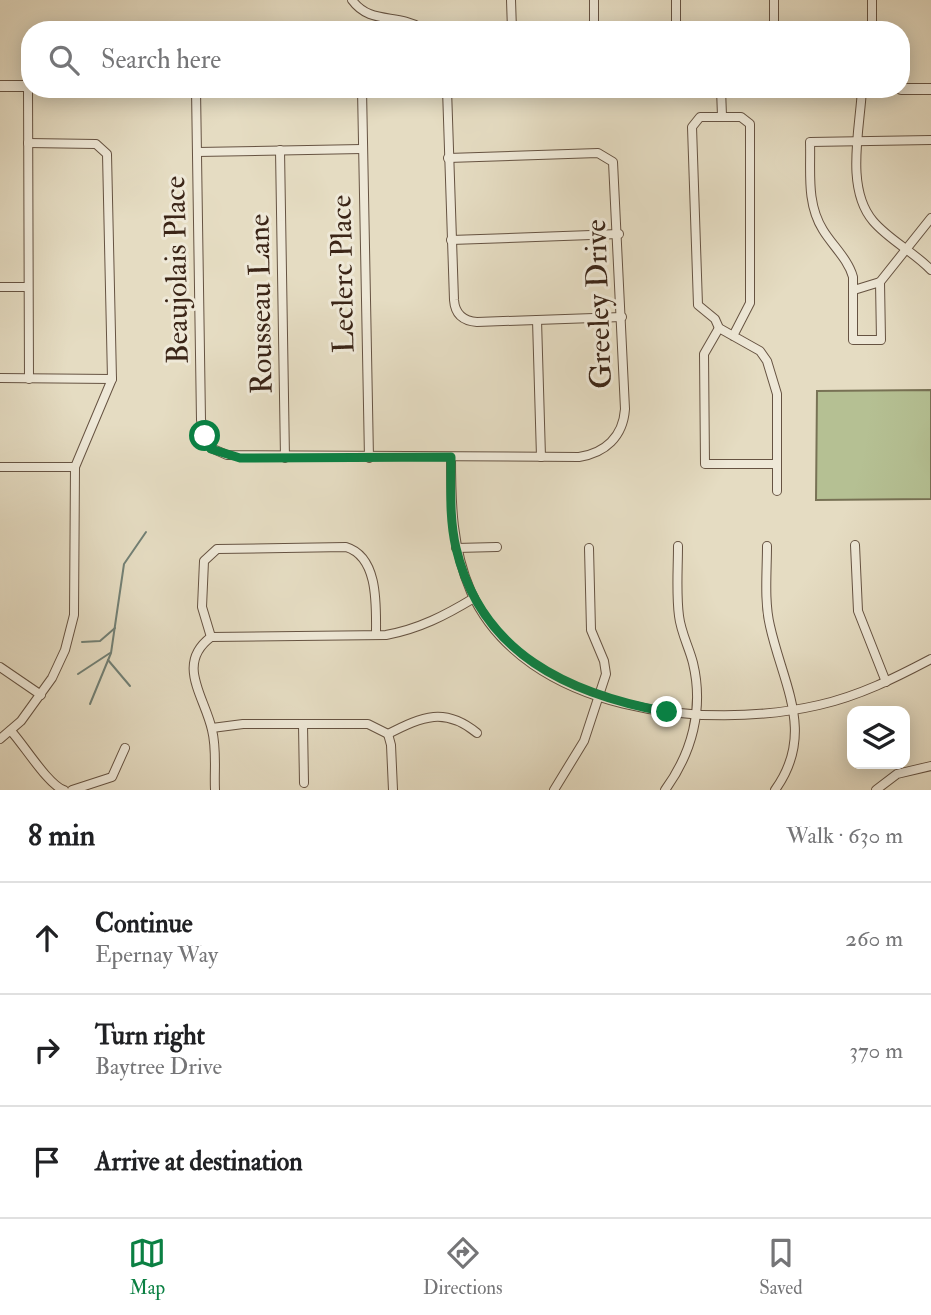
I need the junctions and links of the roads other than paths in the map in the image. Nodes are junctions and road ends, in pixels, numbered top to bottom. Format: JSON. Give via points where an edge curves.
{"nodes":[{"id":1,"x":352,"y":0,"type":"edge"},
{"id":2,"x":511,"y":0,"type":"edge"},
{"id":3,"x":594,"y":0,"type":"edge"},
{"id":4,"x":676,"y":0,"type":"edge"},
{"id":5,"x":774,"y":0,"type":"edge"},
{"id":6,"x":872,"y":0,"type":"edge"},
{"id":7,"x":410,"y":21,"type":"edge"},
{"id":8,"x":512,"y":21,"type":"edge"},
{"id":9,"x":594,"y":21,"type":"edge"},
{"id":10,"x":676,"y":21,"type":"edge"},
{"id":11,"x":774,"y":21,"type":"edge"},
{"id":12,"x":872,"y":21,"type":"edge"},
{"id":13,"x":0,"y":86,"type":"edge"},
{"id":14,"x":21,"y":86,"type":"edge"},
{"id":15,"x":910,"y":89,"type":"edge"},
{"id":16,"x":931,"y":89,"type":"edge"},
{"id":17,"x":29,"y":98,"type":"edge"},
{"id":18,"x":196,"y":98,"type":"edge"},
{"id":19,"x":362,"y":98,"type":"edge"},
{"id":20,"x":447,"y":98,"type":"edge"},
{"id":21,"x":721,"y":98,"type":"edge"},
{"id":22,"x":861,"y":98,"type":"edge"},
{"id":23,"x":722,"y":116,"type":"junction"},
{"id":24,"x":931,"y":140,"type":"edge"},
{"id":25,"x":859,"y":141,"type":"junction"},
{"id":26,"x":27,"y":143,"type":"junction"},
{"id":27,"x":362,"y":149,"type":"junction"},
{"id":28,"x":280,"y":150,"type":"junction"},
{"id":29,"x":197,"y":152,"type":"junction"},
{"id":30,"x":449,"y":158,"type":"junction"},
{"id":31,"x":931,"y":218,"type":"edge"},
{"id":32,"x":618,"y":234,"type":"junction"},
{"id":33,"x":451,"y":240,"type":"junction"},
{"id":34,"x":908,"y":249,"type":"junction"},
{"id":35,"x":931,"y":270,"type":"edge"},
{"id":36,"x":880,"y":282,"type":"junction"},
{"id":37,"x":0,"y":287,"type":"edge"},
{"id":38,"x":27,"y":287,"type":"junction"},
{"id":39,"x":854,"y":290,"type":"junction"},
{"id":40,"x":621,"y":317,"type":"junction"},
{"id":41,"x":537,"y":320,"type":"junction"},
{"id":42,"x":719,"y":327,"type":"junction"},
{"id":43,"x":733,"y":337,"type":"junction"},
{"id":44,"x":0,"y":378,"type":"edge"},
{"id":45,"x":29,"y":379,"type":"junction"},
{"id":46,"x":111,"y":379,"type":"junction"},
{"id":47,"x":451,"y":457,"type":"junction"},
{"id":48,"x":541,"y":457,"type":"junction"},
{"id":49,"x":285,"y":458,"type":"junction"},
{"id":50,"x":369,"y":458,"type":"junction"},
{"id":51,"x":777,"y":464,"type":"junction"},
{"id":52,"x":0,"y":467,"type":"edge"},
{"id":53,"x":75,"y":467,"type":"junction"},
{"id":54,"x":777,"y":491,"type":"dead end"},
{"id":55,"x":767,"y":545,"type":"dead end"},
{"id":56,"x":855,"y":545,"type":"dead end"},
{"id":57,"x":678,"y":546,"type":"dead end"},
{"id":58,"x":497,"y":547,"type":"dead end"},
{"id":59,"x":456,"y":548,"type":"junction"},
{"id":60,"x":589,"y":548,"type":"dead end"},
{"id":61,"x":474,"y":598,"type":"junction"},
{"id":62,"x":376,"y":635,"type":"junction"},
{"id":63,"x":211,"y":637,"type":"junction"},
{"id":64,"x":931,"y":659,"type":"edge"},
{"id":65,"x":0,"y":667,"type":"edge"},
{"id":66,"x":886,"y":682,"type":"junction"},
{"id":67,"x":41,"y":695,"type":"junction"},
{"id":68,"x":599,"y":695,"type":"junction"},
{"id":69,"x":793,"y":710,"type":"junction"},
{"id":70,"x":695,"y":715,"type":"junction"},
{"id":71,"x":303,"y":724,"type":"junction"},
{"id":72,"x":212,"y":728,"type":"junction"},
{"id":73,"x":12,"y":731,"type":"junction"},
{"id":74,"x":477,"y":733,"type":"dead end"},
{"id":75,"x":388,"y":734,"type":"junction"},
{"id":76,"x":0,"y":739,"type":"edge"},
{"id":77,"x":125,"y":748,"type":"dead end"},
{"id":78,"x":931,"y":766,"type":"edge"},
{"id":79,"x":304,"y":783,"type":"dead end"},
{"id":80,"x":64,"y":790,"type":"edge"},
{"id":81,"x":72,"y":790,"type":"edge"},
{"id":82,"x":215,"y":790,"type":"edge"},
{"id":83,"x":393,"y":790,"type":"edge"},
{"id":84,"x":554,"y":790,"type":"edge"},
{"id":85,"x":665,"y":790,"type":"edge"},
{"id":86,"x":775,"y":790,"type":"edge"},
{"id":87,"x":876,"y":790,"type":"edge"}],
"edges":[{"from":1,"to":7,"type":"street","via":[[370,17]]},
{"from":2,"to":8,"type":"street"},
{"from":3,"to":9,"type":"street"},
{"from":4,"to":10,"type":"street"},
{"from":5,"to":11,"type":"street"},
{"from":6,"to":12,"type":"street"},
{"from":13,"to":14,"type":"street"},
{"from":15,"to":16,"type":"street"},
{"from":17,"to":26,"type":"street"},
{"from":18,"to":29,"type":"street","name":"Beaujolais Place"},
{"from":19,"to":27,"type":"street","name":"Leclerc Place"},
{"from":20,"to":30,"type":"street"},
{"from":21,"to":23,"type":"street"},
{"from":22,"to":25,"type":"street"},
{"from":23,"to":42,"type":"street","via":[[700,117],[692,127],[698,305]]},
{"from":23,"to":43,"type":"street","via":[[745,117],[751,131],[750,303]]},
{"from":24,"to":25,"type":"street"},
{"from":25,"to":34,"type":"street","via":[[858,182],[864,209],[874,223]]},
{"from":25,"to":39,"type":"street","via":[[810,142],[811,200],[821,228],[851,268]]},
{"from":26,"to":38,"type":"street"},
{"from":26,"to":46,"type":"street","via":[[96,144],[107,154]]},
{"from":27,"to":28,"type":"street"},
{"from":27,"to":50,"type":"street","name":"Leclerc Place"},
{"from":28,"to":29,"type":"street"},
{"from":28,"to":49,"type":"street","name":"Rousseau Lane"},
{"from":29,"to":49,"type":"street","name":"Beaujolais Place","via":[[201,420],[211,449],[240,458]]},
{"from":30,"to":32,"type":"street","name":"Greeley Drive","via":[[598,153],[608,157],[616,169]]},
{"from":30,"to":33,"type":"street"},
{"from":31,"to":34,"type":"street"},
{"from":32,"to":33,"type":"street"},
{"from":32,"to":40,"type":"street","name":"Greeley Drive"},
{"from":33,"to":41,"type":"street","via":[[454,306],[466,320]]},
{"from":34,"to":35,"type":"street"},
{"from":34,"to":36,"type":"street"},
{"from":36,"to":39,"type":"street"},
{"from":36,"to":39,"type":"street","via":[[881,340],[853,340]]},
{"from":37,"to":38,"type":"street"},
{"from":38,"to":45,"type":"street"},
{"from":40,"to":41,"type":"street"},
{"from":40,"to":48,"type":"street","name":"Greeley Drive","via":[[624,417],[618,435],[589,456]]},
{"from":41,"to":48,"type":"street"},
{"from":42,"to":43,"type":"street"},
{"from":42,"to":51,"type":"street","via":[[704,354],[705,464]]},
{"from":43,"to":51,"type":"street","via":[[760,351],[767,361],[777,394]]},
{"from":44,"to":45,"type":"street"},
{"from":45,"to":46,"type":"street"},
{"from":46,"to":53,"type":"street"},
{"from":47,"to":48,"type":"street"},
{"from":47,"to":50,"type":"street"},
{"from":47,"to":59,"type":"street","via":[[450,504]]},
{"from":49,"to":50,"type":"street"},
{"from":51,"to":54,"type":"street"},
{"from":52,"to":53,"type":"street"},
{"from":53,"to":67,"type":"street","via":[[74,615],[65,650]]},
{"from":55,"to":69,"type":"street","via":[[769,624]]},
{"from":56,"to":66,"type":"street","via":[[858,611]]},
{"from":57,"to":70,"type":"street","via":[[680,618],[694,668]]},
{"from":58,"to":59,"type":"street"},
{"from":59,"to":61,"type":"street"},
{"from":60,"to":68,"type":"street","via":[[591,630],[606,667]]},
{"from":61,"to":62,"type":"street","via":[[409,631]]},
{"from":61,"to":68,"type":"street","via":[[499,632],[530,661],[556,678]]},
{"from":62,"to":63,"type":"street"},
{"from":62,"to":63,"type":"street","via":[[375,597],[368,566],[357,550],[247,547],[209,554],[203,570],[202,607]]},
{"from":63,"to":72,"type":"street","via":[[195,655],[193,673]]},
{"from":64,"to":66,"type":"street"},
{"from":65,"to":67,"type":"street"},
{"from":66,"to":69,"type":"street"},
{"from":67,"to":73,"type":"street"},
{"from":68,"to":70,"type":"street"},
{"from":68,"to":84,"type":"street","via":[[584,741]]},
{"from":69,"to":70,"type":"street","via":[[726,717]]},
{"from":69,"to":86,"type":"street","via":[[794,757]]},
{"from":70,"to":85,"type":"street","via":[[687,757]]},
{"from":71,"to":72,"type":"street"},
{"from":71,"to":75,"type":"street","via":[[368,724]]},
{"from":71,"to":79,"type":"street"},
{"from":72,"to":82,"type":"street"},
{"from":73,"to":76,"type":"street"},
{"from":73,"to":80,"type":"street","via":[[49,781]]},
{"from":74,"to":75,"type":"street","via":[[449,716],[412,722]]},
{"from":75,"to":83,"type":"street"},
{"from":77,"to":81,"type":"street","via":[[112,777]]},
{"from":78,"to":87,"type":"street","via":[[897,774]]}]}
